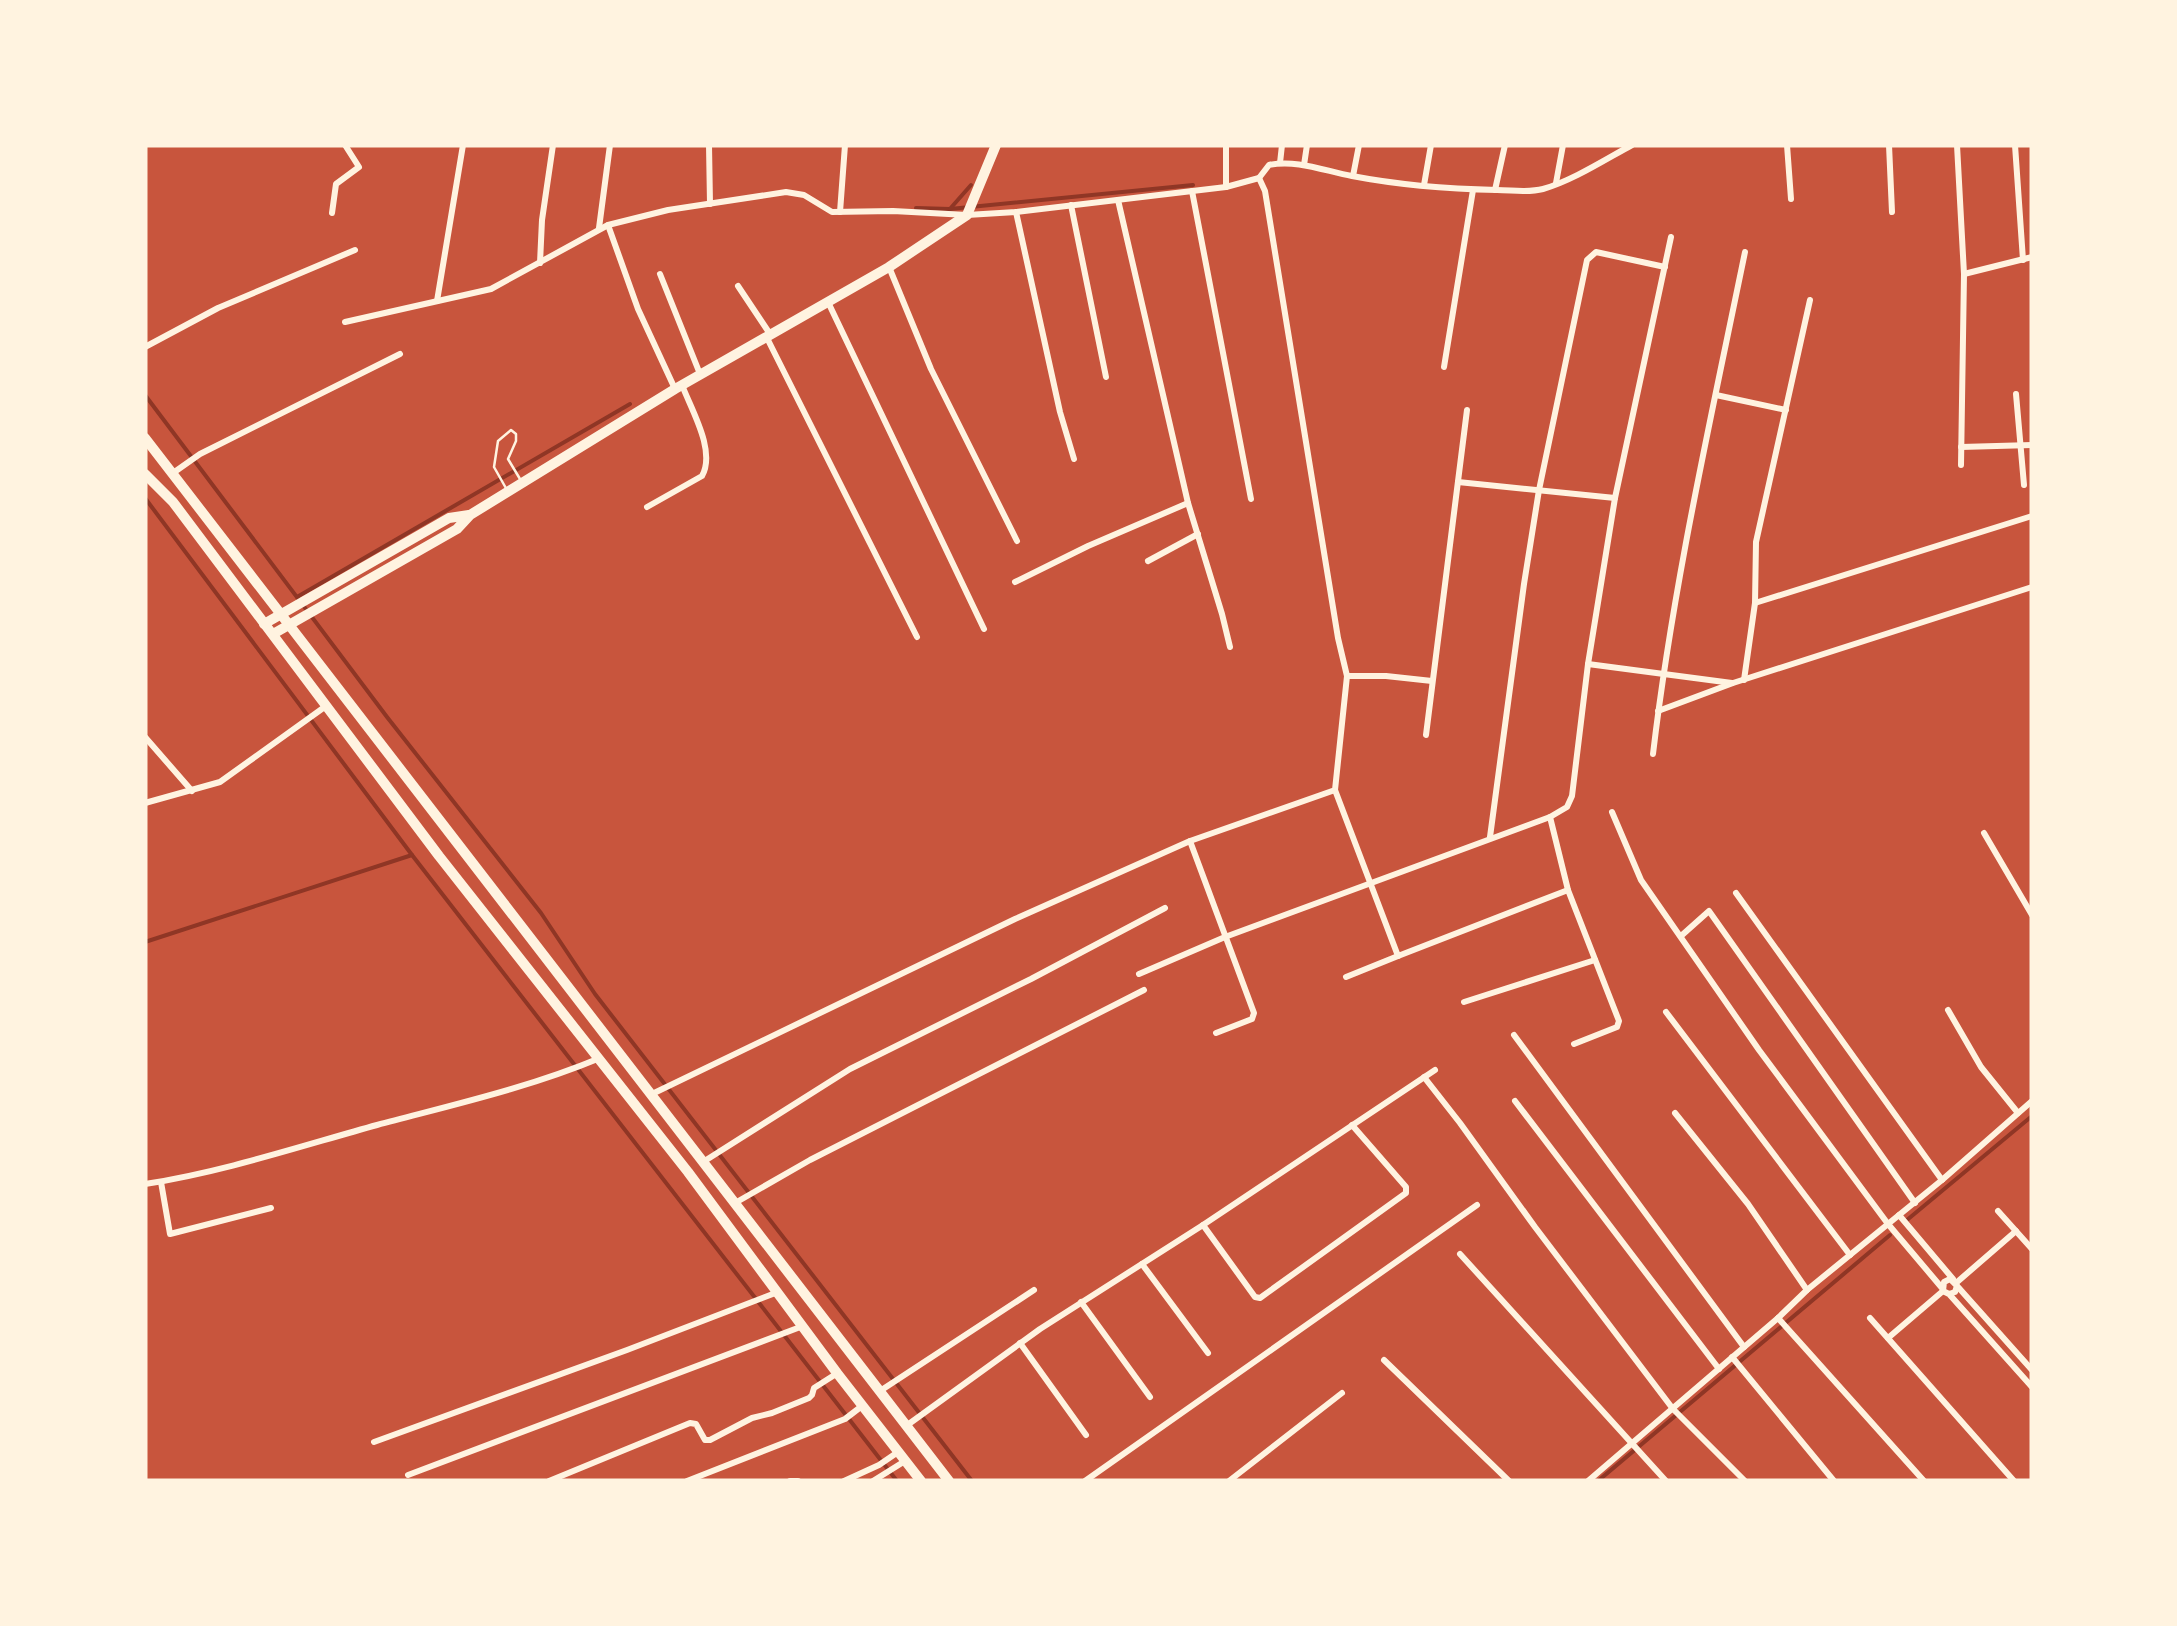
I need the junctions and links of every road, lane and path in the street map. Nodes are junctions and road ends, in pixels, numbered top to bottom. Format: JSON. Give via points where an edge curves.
{"nodes":[{"id":1,"x":345,"y":145,"type":"edge"},
{"id":2,"x":463,"y":145,"type":"edge"},
{"id":3,"x":552,"y":145,"type":"edge"},
{"id":4,"x":610,"y":145,"type":"edge"},
{"id":5,"x":709,"y":145,"type":"edge"},
{"id":6,"x":845,"y":145,"type":"edge"},
{"id":7,"x":996,"y":145,"type":"edge"},
{"id":8,"x":1226,"y":145,"type":"edge"},
{"id":9,"x":1282,"y":145,"type":"edge"},
{"id":10,"x":1307,"y":145,"type":"edge"},
{"id":11,"x":1358,"y":145,"type":"edge"},
{"id":12,"x":1431,"y":145,"type":"edge"},
{"id":13,"x":1504,"y":145,"type":"edge"},
{"id":14,"x":1563,"y":145,"type":"edge"},
{"id":15,"x":1632,"y":145,"type":"edge"},
{"id":16,"x":1787,"y":145,"type":"edge"},
{"id":17,"x":1889,"y":145,"type":"edge"},
{"id":18,"x":1957,"y":145,"type":"edge"},
{"id":19,"x":2015,"y":145,"type":"edge"},
{"id":20,"x":1280,"y":164,"type":"junction"},
{"id":21,"x":1304,"y":165,"type":"junction"},
{"id":22,"x":1353,"y":176,"type":"junction"},
{"id":23,"x":1259,"y":178,"type":"junction"},
{"id":24,"x":1556,"y":184,"type":"junction"},
{"id":25,"x":1226,"y":186,"type":"junction"},
{"id":26,"x":1424,"y":186,"type":"junction"},
{"id":27,"x":1473,"y":190,"type":"junction"},
{"id":28,"x":1496,"y":190,"type":"junction"},
{"id":29,"x":1192,"y":192,"type":"junction"},
{"id":30,"x":1790,"y":199,"type":"dead end"},
{"id":31,"x":1118,"y":200,"type":"junction"},
{"id":32,"x":710,"y":204,"type":"junction"},
{"id":33,"x":1071,"y":205,"type":"junction"},
{"id":34,"x":840,"y":212,"type":"junction"},
{"id":35,"x":1016,"y":212,"type":"junction"},
{"id":36,"x":1892,"y":212,"type":"dead end"},
{"id":37,"x":332,"y":214,"type":"dead end"},
{"id":38,"x":967,"y":215,"type":"junction"},
{"id":39,"x":603,"y":227,"type":"junction"},
{"id":40,"x":1670,"y":237,"type":"dead end"},
{"id":41,"x":355,"y":250,"type":"dead end"},
{"id":42,"x":1746,"y":252,"type":"dead end"},
{"id":43,"x":2032,"y":258,"type":"edge"},
{"id":44,"x":2022,"y":260,"type":"junction"},
{"id":45,"x":540,"y":264,"type":"junction"},
{"id":46,"x":889,"y":267,"type":"junction"},
{"id":47,"x":1665,"y":267,"type":"junction"},
{"id":48,"x":660,"y":274,"type":"dead end"},
{"id":49,"x":1964,"y":274,"type":"junction"},
{"id":50,"x":738,"y":286,"type":"dead end"},
{"id":51,"x":1810,"y":300,"type":"dead end"},
{"id":52,"x":437,"y":301,"type":"junction"},
{"id":53,"x":828,"y":301,"type":"junction"},
{"id":54,"x":344,"y":322,"type":"dead end"},
{"id":55,"x":768,"y":336,"type":"junction"},
{"id":56,"x":145,"y":347,"type":"edge"},
{"id":57,"x":400,"y":354,"type":"dead end"},
{"id":58,"x":1444,"y":367,"type":"dead end"},
{"id":59,"x":700,"y":376,"type":"junction"},
{"id":60,"x":1106,"y":377,"type":"dead end"},
{"id":61,"x":679,"y":387,"type":"junction"},
{"id":62,"x":2016,"y":394,"type":"dead end"},
{"id":63,"x":1716,"y":395,"type":"junction"},
{"id":64,"x":1467,"y":410,"type":"dead end"},
{"id":65,"x":1786,"y":410,"type":"junction"},
{"id":66,"x":145,"y":438,"type":"edge"},
{"id":67,"x":2032,"y":445,"type":"edge"},
{"id":68,"x":2021,"y":446,"type":"junction"},
{"id":69,"x":1962,"y":447,"type":"junction"},
{"id":70,"x":1074,"y":459,"type":"dead end"},
{"id":71,"x":1961,"y":465,"type":"dead end"},
{"id":72,"x":172,"y":474,"type":"junction"},
{"id":73,"x":146,"y":475,"type":"edge"},
{"id":74,"x":519,"y":478,"type":"junction"},
{"id":75,"x":1458,"y":482,"type":"junction"},
{"id":76,"x":2024,"y":484,"type":"dead end"},
{"id":77,"x":505,"y":487,"type":"junction"},
{"id":78,"x":1539,"y":490,"type":"junction"},
{"id":79,"x":1251,"y":498,"type":"dead end"},
{"id":80,"x":1615,"y":498,"type":"junction"},
{"id":81,"x":1188,"y":502,"type":"junction"},
{"id":82,"x":647,"y":508,"type":"dead end"},
{"id":83,"x":470,"y":515,"type":"junction"},
{"id":84,"x":2032,"y":516,"type":"edge"},
{"id":85,"x":1198,"y":534,"type":"junction"},
{"id":86,"x":1017,"y":540,"type":"dead end"},
{"id":87,"x":1148,"y":562,"type":"dead end"},
{"id":88,"x":1015,"y":582,"type":"dead end"},
{"id":89,"x":2032,"y":588,"type":"edge"},
{"id":90,"x":1756,"y":603,"type":"junction"},
{"id":91,"x":296,"y":613,"type":"junction"},
{"id":92,"x":284,"y":620,"type":"junction"},
{"id":93,"x":264,"y":624,"type":"junction"},
{"id":94,"x":984,"y":630,"type":"dead end"},
{"id":95,"x":273,"y":634,"type":"junction"},
{"id":96,"x":917,"y":637,"type":"dead end"},
{"id":97,"x":1230,"y":647,"type":"dead end"},
{"id":98,"x":1588,"y":664,"type":"junction"},
{"id":99,"x":1664,"y":674,"type":"junction"},
{"id":100,"x":1347,"y":676,"type":"junction"},
{"id":101,"x":1744,"y":680,"type":"junction"},
{"id":102,"x":1432,"y":681,"type":"junction"},
{"id":103,"x":1733,"y":683,"type":"junction"},
{"id":104,"x":327,"y":705,"type":"junction"},
{"id":105,"x":1658,"y":711,"type":"junction"},
{"id":106,"x":1426,"y":734,"type":"dead end"},
{"id":107,"x":145,"y":737,"type":"edge"},
{"id":108,"x":1653,"y":754,"type":"dead end"},
{"id":109,"x":1335,"y":790,"type":"junction"},
{"id":110,"x":192,"y":791,"type":"junction"},
{"id":111,"x":145,"y":803,"type":"edge"},
{"id":112,"x":1612,"y":812,"type":"dead end"},
{"id":113,"x":1550,"y":817,"type":"junction"},
{"id":114,"x":1984,"y":833,"type":"dead end"},
{"id":115,"x":1490,"y":838,"type":"junction"},
{"id":116,"x":1190,"y":841,"type":"junction"},
{"id":117,"x":1372,"y":884,"type":"junction"},
{"id":118,"x":1568,"y":890,"type":"junction"},
{"id":119,"x":1736,"y":893,"type":"dead end"},
{"id":120,"x":1165,"y":908,"type":"dead end"},
{"id":121,"x":2032,"y":914,"type":"edge"},
{"id":122,"x":1681,"y":936,"type":"junction"},
{"id":123,"x":1225,"y":938,"type":"junction"},
{"id":124,"x":1398,"y":956,"type":"junction"},
{"id":125,"x":1595,"y":960,"type":"junction"},
{"id":126,"x":1139,"y":974,"type":"dead end"},
{"id":127,"x":1346,"y":976,"type":"dead end"},
{"id":128,"x":1144,"y":990,"type":"dead end"},
{"id":129,"x":1464,"y":1002,"type":"dead end"},
{"id":130,"x":1948,"y":1010,"type":"dead end"},
{"id":131,"x":1666,"y":1012,"type":"dead end"},
{"id":132,"x":1216,"y":1032,"type":"dead end"},
{"id":133,"x":1514,"y":1036,"type":"dead end"},
{"id":134,"x":1574,"y":1044,"type":"dead end"},
{"id":135,"x":600,"y":1058,"type":"junction"},
{"id":136,"x":1435,"y":1070,"type":"dead end"},
{"id":137,"x":1424,"y":1078,"type":"junction"},
{"id":138,"x":656,"y":1092,"type":"junction"},
{"id":139,"x":1515,"y":1101,"type":"dead end"},
{"id":140,"x":2032,"y":1101,"type":"edge"},
{"id":141,"x":1675,"y":1113,"type":"dead end"},
{"id":142,"x":2018,"y":1113,"type":"junction"},
{"id":143,"x":1352,"y":1125,"type":"junction"},
{"id":144,"x":702,"y":1162,"type":"junction"},
{"id":145,"x":1942,"y":1180,"type":"junction"},
{"id":146,"x":162,"y":1182,"type":"junction"},
{"id":147,"x":145,"y":1184,"type":"edge"},
{"id":148,"x":734,"y":1203,"type":"junction"},
{"id":149,"x":1914,"y":1203,"type":"junction"},
{"id":150,"x":1477,"y":1206,"type":"dead end"},
{"id":151,"x":272,"y":1208,"type":"dead end"},
{"id":152,"x":1998,"y":1211,"type":"dead end"},
{"id":153,"x":1899,"y":1215,"type":"junction"},
{"id":154,"x":1888,"y":1224,"type":"junction"},
{"id":155,"x":1203,"y":1226,"type":"junction"},
{"id":156,"x":2016,"y":1231,"type":"junction"},
{"id":157,"x":2032,"y":1249,"type":"edge"},
{"id":158,"x":770,"y":1252,"type":"junction"},
{"id":159,"x":1460,"y":1254,"type":"dead end"},
{"id":160,"x":1850,"y":1255,"type":"junction"},
{"id":161,"x":756,"y":1262,"type":"junction"},
{"id":162,"x":1142,"y":1264,"type":"junction"},
{"id":163,"x":1956,"y":1283,"type":"junction"},
{"id":164,"x":1034,"y":1290,"type":"dead end"},
{"id":165,"x":1807,"y":1290,"type":"junction"},
{"id":166,"x":1945,"y":1291,"type":"junction"},
{"id":167,"x":778,"y":1292,"type":"junction"},
{"id":168,"x":1082,"y":1302,"type":"junction"},
{"id":169,"x":1870,"y":1318,"type":"dead end"},
{"id":170,"x":1782,"y":1322,"type":"junction"},
{"id":171,"x":803,"y":1326,"type":"junction"},
{"id":172,"x":1888,"y":1338,"type":"junction"},
{"id":173,"x":1020,"y":1343,"type":"junction"},
{"id":174,"x":1744,"y":1347,"type":"junction"},
{"id":175,"x":1208,"y":1353,"type":"dead end"},
{"id":176,"x":1384,"y":1360,"type":"dead end"},
{"id":177,"x":1736,"y":1361,"type":"junction"},
{"id":178,"x":1719,"y":1369,"type":"junction"},
{"id":179,"x":2032,"y":1370,"type":"edge"},
{"id":180,"x":837,"y":1373,"type":"junction"},
{"id":181,"x":2032,"y":1388,"type":"edge"},
{"id":182,"x":879,"y":1392,"type":"junction"},
{"id":183,"x":1342,"y":1393,"type":"dead end"},
{"id":184,"x":1150,"y":1397,"type":"dead end"},
{"id":185,"x":862,"y":1406,"type":"junction"},
{"id":186,"x":1676,"y":1412,"type":"junction"},
{"id":187,"x":906,"y":1426,"type":"junction"},
{"id":188,"x":1086,"y":1435,"type":"dead end"},
{"id":189,"x":374,"y":1442,"type":"dead end"},
{"id":190,"x":1635,"y":1447,"type":"junction"},
{"id":191,"x":902,"y":1456,"type":"junction"},
{"id":192,"x":408,"y":1475,"type":"dead end"},
{"id":193,"x":548,"y":1481,"type":"edge"},
{"id":194,"x":687,"y":1481,"type":"edge"},
{"id":195,"x":790,"y":1481,"type":"edge"},
{"id":196,"x":798,"y":1481,"type":"edge"},
{"id":197,"x":844,"y":1481,"type":"edge"},
{"id":198,"x":873,"y":1481,"type":"edge"},
{"id":199,"x":921,"y":1481,"type":"edge"},
{"id":200,"x":948,"y":1481,"type":"edge"},
{"id":201,"x":1085,"y":1481,"type":"edge"},
{"id":202,"x":1229,"y":1481,"type":"edge"},
{"id":203,"x":1509,"y":1481,"type":"edge"},
{"id":204,"x":1588,"y":1481,"type":"edge"},
{"id":205,"x":1666,"y":1481,"type":"edge"},
{"id":206,"x":1745,"y":1481,"type":"edge"},
{"id":207,"x":1834,"y":1481,"type":"edge"},
{"id":208,"x":1924,"y":1481,"type":"edge"},
{"id":209,"x":2014,"y":1481,"type":"edge"}],
"edges":[{"from":1,"to":37,"type":"street","via":[[358,167],[336,184]]},
{"from":2,"to":52,"type":"street"},
{"from":3,"to":45,"type":"street"},
{"from":4,"to":39,"type":"street"},
{"from":5,"to":32,"type":"street"},
{"from":6,"to":34,"type":"street"},
{"from":7,"to":38,"type":"main road"},
{"from":8,"to":25,"type":"street"},
{"from":9,"to":20,"type":"street"},
{"from":10,"to":21,"type":"street"},
{"from":11,"to":22,"type":"street"},
{"from":12,"to":26,"type":"street"},
{"from":13,"to":28,"type":"street"},
{"from":14,"to":24,"type":"street"},
{"from":15,"to":24,"type":"street"},
{"from":16,"to":30,"type":"street"},
{"from":17,"to":36,"type":"street"},
{"from":18,"to":49,"type":"street"},
{"from":19,"to":44,"type":"street"},
{"from":20,"to":21,"type":"street"},
{"from":20,"to":23,"type":"street"},
{"from":21,"to":22,"type":"street"},
{"from":22,"to":26,"type":"street"},
{"from":23,"to":25,"type":"street"},
{"from":23,"to":100,"type":"street"},
{"from":24,"to":28,"type":"street"},
{"from":25,"to":29,"type":"street"},
{"from":26,"to":27,"type":"street"},
{"from":27,"to":28,"type":"street"},
{"from":27,"to":58,"type":"street"},
{"from":29,"to":31,"type":"street"},
{"from":29,"to":79,"type":"street"},
{"from":31,"to":33,"type":"street"},
{"from":31,"to":81,"type":"street"},
{"from":32,"to":34,"type":"street","via":[[796,193]]},
{"from":32,"to":39,"type":"street"},
{"from":33,"to":35,"type":"street"},
{"from":33,"to":60,"type":"street"},
{"from":34,"to":38,"type":"street"},
{"from":35,"to":38,"type":"street"},
{"from":35,"to":70,"type":"street"},
{"from":38,"to":46,"type":"main road"},
{"from":39,"to":45,"type":"street"},
{"from":39,"to":61,"type":"street"},
{"from":40,"to":47,"type":"street"},
{"from":41,"to":56,"type":"street"},
{"from":42,"to":63,"type":"street"},
{"from":43,"to":44,"type":"street"},
{"from":44,"to":49,"type":"street"},
{"from":45,"to":52,"type":"street","via":[[492,289]]},
{"from":46,"to":53,"type":"main road"},
{"from":46,"to":86,"type":"street","via":[[931,369]]},
{"from":47,"to":78,"type":"street","via":[[1596,252],[1587,260]]},
{"from":47,"to":80,"type":"street"},
{"from":48,"to":59,"type":"street"},
{"from":49,"to":69,"type":"street"},
{"from":50,"to":55,"type":"street"},
{"from":51,"to":65,"type":"street"},
{"from":52,"to":54,"type":"street"},
{"from":53,"to":55,"type":"main road"},
{"from":53,"to":94,"type":"street"},
{"from":55,"to":59,"type":"main road"},
{"from":55,"to":96,"type":"street"},
{"from":57,"to":72,"type":"street"},
{"from":59,"to":61,"type":"main road"},
{"from":61,"to":74,"type":"main road"},
{"from":61,"to":82,"type":"street","via":[[708,454],[706,469]]},
{"from":62,"to":68,"type":"street"},
{"from":63,"to":65,"type":"street"},
{"from":63,"to":99,"type":"street"},
{"from":64,"to":75,"type":"street"},
{"from":65,"to":90,"type":"street","via":[[1756,542]]},
{"from":66,"to":72,"type":"main road"},
{"from":67,"to":68,"type":"street"},
{"from":68,"to":69,"type":"street"},
{"from":68,"to":76,"type":"street"},
{"from":69,"to":71,"type":"street"},
{"from":72,"to":92,"type":"main road"},
{"from":73,"to":93,"type":"main road"},
{"from":74,"to":77,"type":"main road"},
{"from":74,"to":77,"type":"lane","via":[[508,459],[516,441],[510,430],[498,441],[494,467]]},
{"from":75,"to":78,"type":"street"},
{"from":75,"to":102,"type":"street"},
{"from":77,"to":83,"type":"main road"},
{"from":78,"to":80,"type":"street"},
{"from":78,"to":115,"type":"street"},
{"from":80,"to":98,"type":"street"},
{"from":81,"to":85,"type":"street"},
{"from":81,"to":88,"type":"street"},
{"from":83,"to":91,"type":"main road","via":[[456,530],[314,610]]},
{"from":83,"to":91,"type":"main road","via":[[450,518],[308,598]]},
{"from":84,"to":90,"type":"street"},
{"from":85,"to":87,"type":"street"},
{"from":85,"to":97,"type":"street"},
{"from":89,"to":101,"type":"street"},
{"from":90,"to":101,"type":"street"},
{"from":91,"to":92,"type":"main road"},
{"from":92,"to":93,"type":"main road"},
{"from":92,"to":95,"type":"main road"},
{"from":92,"to":138,"type":"main road"},
{"from":93,"to":95,"type":"main road"},
{"from":95,"to":104,"type":"main road"},
{"from":98,"to":99,"type":"street"},
{"from":98,"to":113,"type":"street","via":[[1572,796]]},
{"from":99,"to":103,"type":"street"},
{"from":99,"to":105,"type":"street"},
{"from":100,"to":102,"type":"street"},
{"from":100,"to":109,"type":"street"},
{"from":101,"to":103,"type":"street"},
{"from":102,"to":106,"type":"street"},
{"from":103,"to":105,"type":"street"},
{"from":104,"to":110,"type":"street","via":[[220,782]]},
{"from":104,"to":135,"type":"main road"},
{"from":105,"to":108,"type":"street"},
{"from":107,"to":110,"type":"street"},
{"from":109,"to":116,"type":"street"},
{"from":109,"to":117,"type":"street"},
{"from":110,"to":111,"type":"street"},
{"from":112,"to":122,"type":"street","via":[[1641,880]]},
{"from":113,"to":115,"type":"street"},
{"from":113,"to":118,"type":"street"},
{"from":114,"to":121,"type":"street"},
{"from":115,"to":117,"type":"street"},
{"from":116,"to":123,"type":"street"},
{"from":116,"to":138,"type":"street"},
{"from":117,"to":123,"type":"street"},
{"from":117,"to":124,"type":"street"},
{"from":118,"to":124,"type":"street"},
{"from":118,"to":125,"type":"street"},
{"from":119,"to":145,"type":"street"},
{"from":120,"to":144,"type":"street","via":[[850,1069]]},
{"from":122,"to":149,"type":"street","via":[[1709,911]]},
{"from":122,"to":154,"type":"street"},
{"from":123,"to":126,"type":"street"},
{"from":123,"to":132,"type":"street","via":[[1254,1013]]},
{"from":124,"to":127,"type":"street"},
{"from":125,"to":129,"type":"street"},
{"from":125,"to":134,"type":"street","via":[[1618,1026]]},
{"from":128,"to":148,"type":"street"},
{"from":130,"to":142,"type":"street","via":[[1981,1068]]},
{"from":131,"to":160,"type":"street"},
{"from":133,"to":174,"type":"street"},
{"from":135,"to":146,"type":"street"},
{"from":135,"to":161,"type":"main road"},
{"from":136,"to":137,"type":"street"},
{"from":137,"to":143,"type":"street"},
{"from":137,"to":186,"type":"street"},
{"from":138,"to":144,"type":"main road"},
{"from":139,"to":178,"type":"street"},
{"from":140,"to":142,"type":"street"},
{"from":141,"to":165,"type":"street"},
{"from":142,"to":145,"type":"street"},
{"from":143,"to":155,"type":"street"},
{"from":143,"to":155,"type":"street","via":[[1406,1193],[1260,1298]]},
{"from":144,"to":148,"type":"main road"},
{"from":145,"to":149,"type":"street"},
{"from":146,"to":147,"type":"street"},
{"from":146,"to":151,"type":"street","via":[[170,1234]]},
{"from":148,"to":158,"type":"main road"},
{"from":149,"to":153,"type":"street"},
{"from":150,"to":201,"type":"street"},
{"from":152,"to":156,"type":"street"},
{"from":153,"to":154,"type":"street"},
{"from":153,"to":163,"type":"street"},
{"from":154,"to":160,"type":"street"},
{"from":154,"to":166,"type":"street"},
{"from":155,"to":162,"type":"street"},
{"from":156,"to":157,"type":"street"},
{"from":156,"to":163,"type":"street"},
{"from":158,"to":161,"type":"main road"},
{"from":158,"to":182,"type":"main road"},
{"from":159,"to":190,"type":"street"},
{"from":160,"to":165,"type":"street"},
{"from":161,"to":167,"type":"main road"},
{"from":162,"to":168,"type":"street"},
{"from":162,"to":175,"type":"street"},
{"from":163,"to":166,"type":"street","via":[[1955,1292]]},
{"from":163,"to":166,"type":"street","via":[[1947,1280]]},
{"from":163,"to":179,"type":"street"},
{"from":164,"to":182,"type":"street"},
{"from":165,"to":170,"type":"street"},
{"from":166,"to":172,"type":"street"},
{"from":166,"to":181,"type":"street"},
{"from":167,"to":171,"type":"main road"},
{"from":167,"to":189,"type":"street"},
{"from":168,"to":173,"type":"street"},
{"from":168,"to":184,"type":"street"},
{"from":169,"to":172,"type":"street"},
{"from":170,"to":174,"type":"street"},
{"from":170,"to":208,"type":"street"},
{"from":171,"to":180,"type":"main road"},
{"from":171,"to":192,"type":"street"},
{"from":172,"to":209,"type":"street"},
{"from":173,"to":187,"type":"street"},
{"from":173,"to":188,"type":"street"},
{"from":174,"to":177,"type":"street"},
{"from":176,"to":203,"type":"street"},
{"from":177,"to":178,"type":"street"},
{"from":177,"to":207,"type":"street"},
{"from":178,"to":186,"type":"street"},
{"from":180,"to":185,"type":"main road"},
{"from":180,"to":193,"type":"street","via":[[809,1398],[710,1440],[690,1424]]},
{"from":182,"to":187,"type":"main road"},
{"from":183,"to":202,"type":"street"},
{"from":185,"to":191,"type":"main road"},
{"from":185,"to":194,"type":"street"},
{"from":186,"to":190,"type":"street"},
{"from":186,"to":206,"type":"street"},
{"from":187,"to":200,"type":"main road"},
{"from":190,"to":204,"type":"street"},
{"from":190,"to":205,"type":"street"},
{"from":191,"to":197,"type":"street"},
{"from":191,"to":198,"type":"street"},
{"from":191,"to":199,"type":"main road"},
{"from":195,"to":196,"type":"street"}]}
